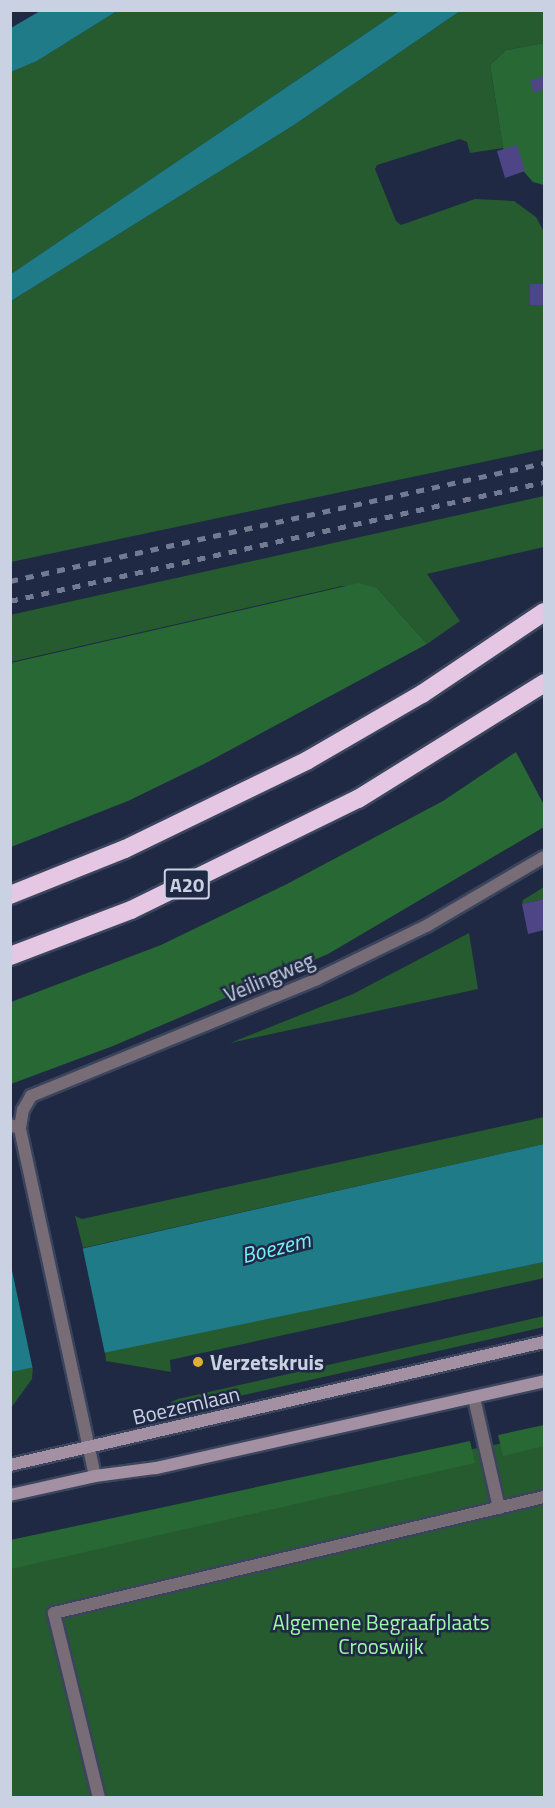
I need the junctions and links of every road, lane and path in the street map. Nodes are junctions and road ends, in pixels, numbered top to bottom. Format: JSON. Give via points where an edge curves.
{"nodes":[{"id":1,"x":544,"y":612,"type":"edge"},
{"id":2,"x":544,"y":683,"type":"edge"},
{"id":3,"x":544,"y":857,"type":"edge"},
{"id":4,"x":10,"y":895,"type":"edge"},
{"id":5,"x":10,"y":956,"type":"edge"},
{"id":6,"x":15,"y":1126,"type":"edge"},
{"id":7,"x":544,"y":1342,"type":"edge"},
{"id":8,"x":544,"y":1381,"type":"edge"},
{"id":9,"x":474,"y":1398,"type":"junction"},
{"id":10,"x":89,"y":1447,"type":"junction"},
{"id":11,"x":10,"y":1465,"type":"edge"},
{"id":12,"x":95,"y":1476,"type":"junction"},
{"id":13,"x":10,"y":1496,"type":"edge"},
{"id":14,"x":544,"y":1497,"type":"edge"},
{"id":15,"x":499,"y":1508,"type":"junction"},
{"id":16,"x":99,"y":1797,"type":"edge"}],
"edges":[{"from":1,"to":4,"type":"highway","via":[[422,694],[308,760],[125,849]]},
{"from":2,"to":5,"type":"highway","number":"A20","via":[[358,799],[131,910]]},
{"from":3,"to":6,"type":"street","name":"Veilingweg","via":[[428,925],[317,979],[38,1090]]},
{"from":6,"to":10,"type":"street","name":"Veilingweg"},
{"from":7,"to":10,"type":"main road","name":"Boezemlaan"},
{"from":8,"to":9,"type":"main road"},
{"from":9,"to":12,"type":"main road","via":[[156,1468]]},
{"from":9,"to":15,"type":"street"},
{"from":10,"to":11,"type":"main road","name":"Boezemlaan"},
{"from":10,"to":12,"type":"street","name":"Veilingweg"},
{"from":12,"to":13,"type":"main road"},
{"from":14,"to":15,"type":"street"},
{"from":15,"to":16,"type":"street","via":[[54,1613]]}]}
